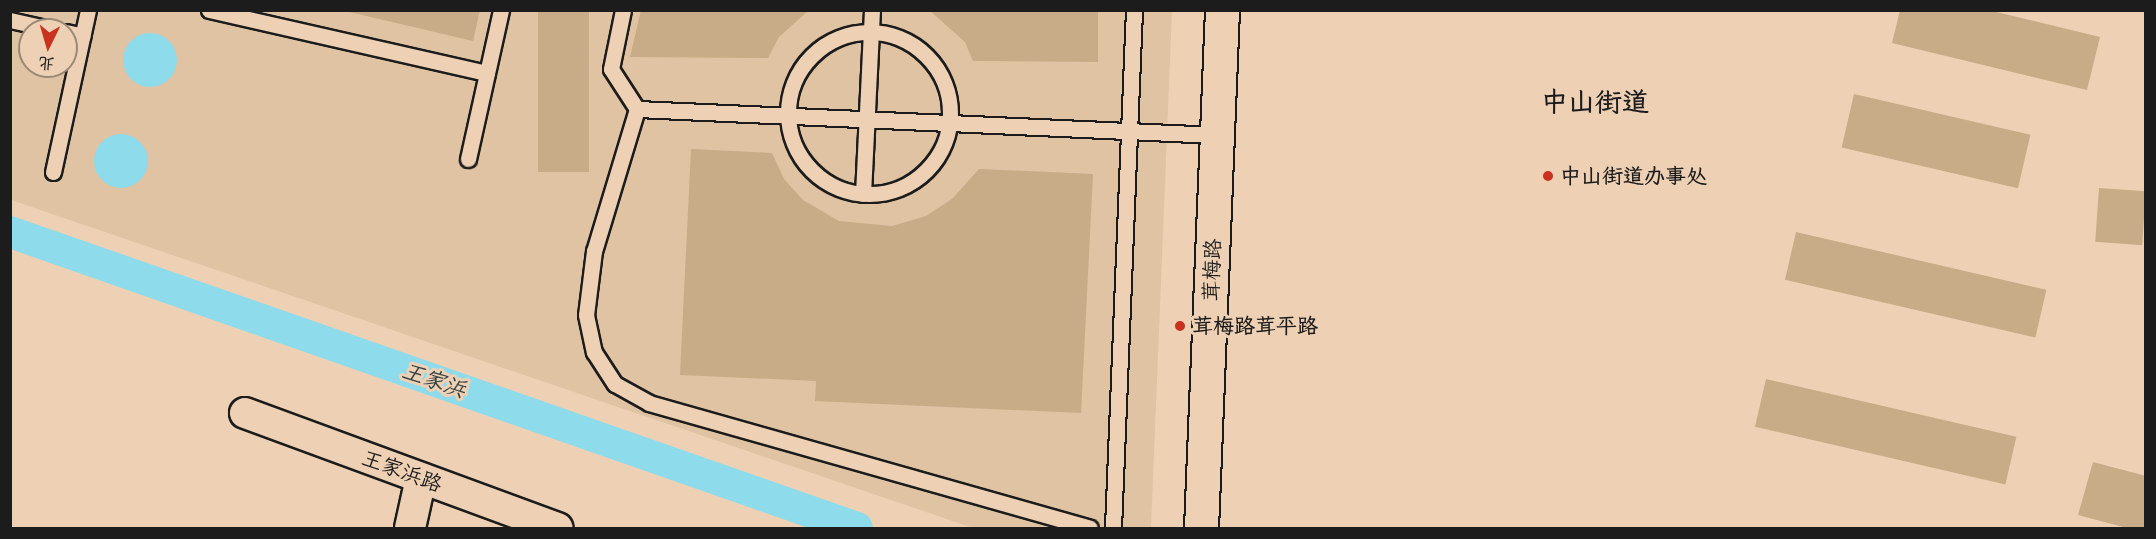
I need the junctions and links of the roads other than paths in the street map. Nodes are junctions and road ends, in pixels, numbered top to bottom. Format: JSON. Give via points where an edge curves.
{"nodes":[{"id":1,"x":88,"y":10,"type":"edge"},
{"id":2,"x":209,"y":10,"type":"edge"},
{"id":3,"x":501,"y":10,"type":"edge"},
{"id":4,"x":623,"y":10,"type":"edge"},
{"id":5,"x":872,"y":10,"type":"edge"},
{"id":6,"x":1134,"y":10,"type":"edge"},
{"id":7,"x":1222,"y":10,"type":"edge"},
{"id":8,"x":871,"y":31,"type":"junction"},
{"id":9,"x":78,"y":35,"type":"edge"},
{"id":10,"x":83,"y":36,"type":"junction"},
{"id":11,"x":487,"y":73,"type":"junction"},
{"id":12,"x":637,"y":109,"type":"junction"},
{"id":13,"x":788,"y":116,"type":"junction"},
{"id":14,"x":867,"y":119,"type":"junction"},
{"id":15,"x":951,"y":123,"type":"junction"},
{"id":16,"x":1129,"y":131,"type":"junction"},
{"id":17,"x":1217,"y":135,"type":"junction"},
{"id":18,"x":468,"y":159,"type":"dead end"},
{"id":19,"x":53,"y":172,"type":"dead end"},
{"id":20,"x":863,"y":194,"type":"junction"},
{"id":21,"x":245,"y":413,"type":"dead end"},
{"id":22,"x":421,"y":478,"type":"junction"},
{"id":23,"x":410,"y":528,"type":"edge"},
{"id":24,"x":558,"y":528,"type":"edge"},
{"id":25,"x":1090,"y":528,"type":"edge"},
{"id":26,"x":1113,"y":528,"type":"edge"},
{"id":27,"x":1201,"y":528,"type":"edge"}],
"edges":[{"from":1,"to":10,"type":"lane"},
{"from":2,"to":11,"type":"lane"},
{"from":3,"to":11,"type":"lane"},
{"from":4,"to":12,"type":"lane","via":[[611,69]]},
{"from":5,"to":8,"type":"lane"},
{"from":6,"to":16,"type":"lane"},
{"from":7,"to":17,"type":"street","name":"茸梅路"},
{"from":8,"to":13,"type":"lane","via":[[845,35],[821,47],[802,66],[791,90]]},
{"from":8,"to":14,"type":"lane"},
{"from":8,"to":15,"type":"lane","via":[[898,37],[921,50],[939,71],[949,96]]},
{"from":9,"to":10,"type":"lane"},
{"from":10,"to":19,"type":"lane"},
{"from":11,"to":18,"type":"lane"},
{"from":12,"to":13,"type":"lane"},
{"from":12,"to":25,"type":"lane","via":[[594,251],[586,315],[594,352],[615,384],[649,403]]},
{"from":13,"to":14,"type":"lane"},
{"from":13,"to":20,"type":"lane","via":[[792,139],[802,160],[819,177]]},
{"from":14,"to":15,"type":"lane"},
{"from":14,"to":20,"type":"lane"},
{"from":15,"to":16,"type":"lane"},
{"from":15,"to":20,"type":"lane","via":[[944,147],[924,172],[888,192]]},
{"from":16,"to":17,"type":"lane"},
{"from":16,"to":26,"type":"lane"},
{"from":17,"to":27,"type":"street","name":"茸梅路"},
{"from":21,"to":22,"type":"street","name":"王家浜路"},
{"from":22,"to":23,"type":"street"},
{"from":22,"to":24,"type":"street","name":"王家浜路"}]}
